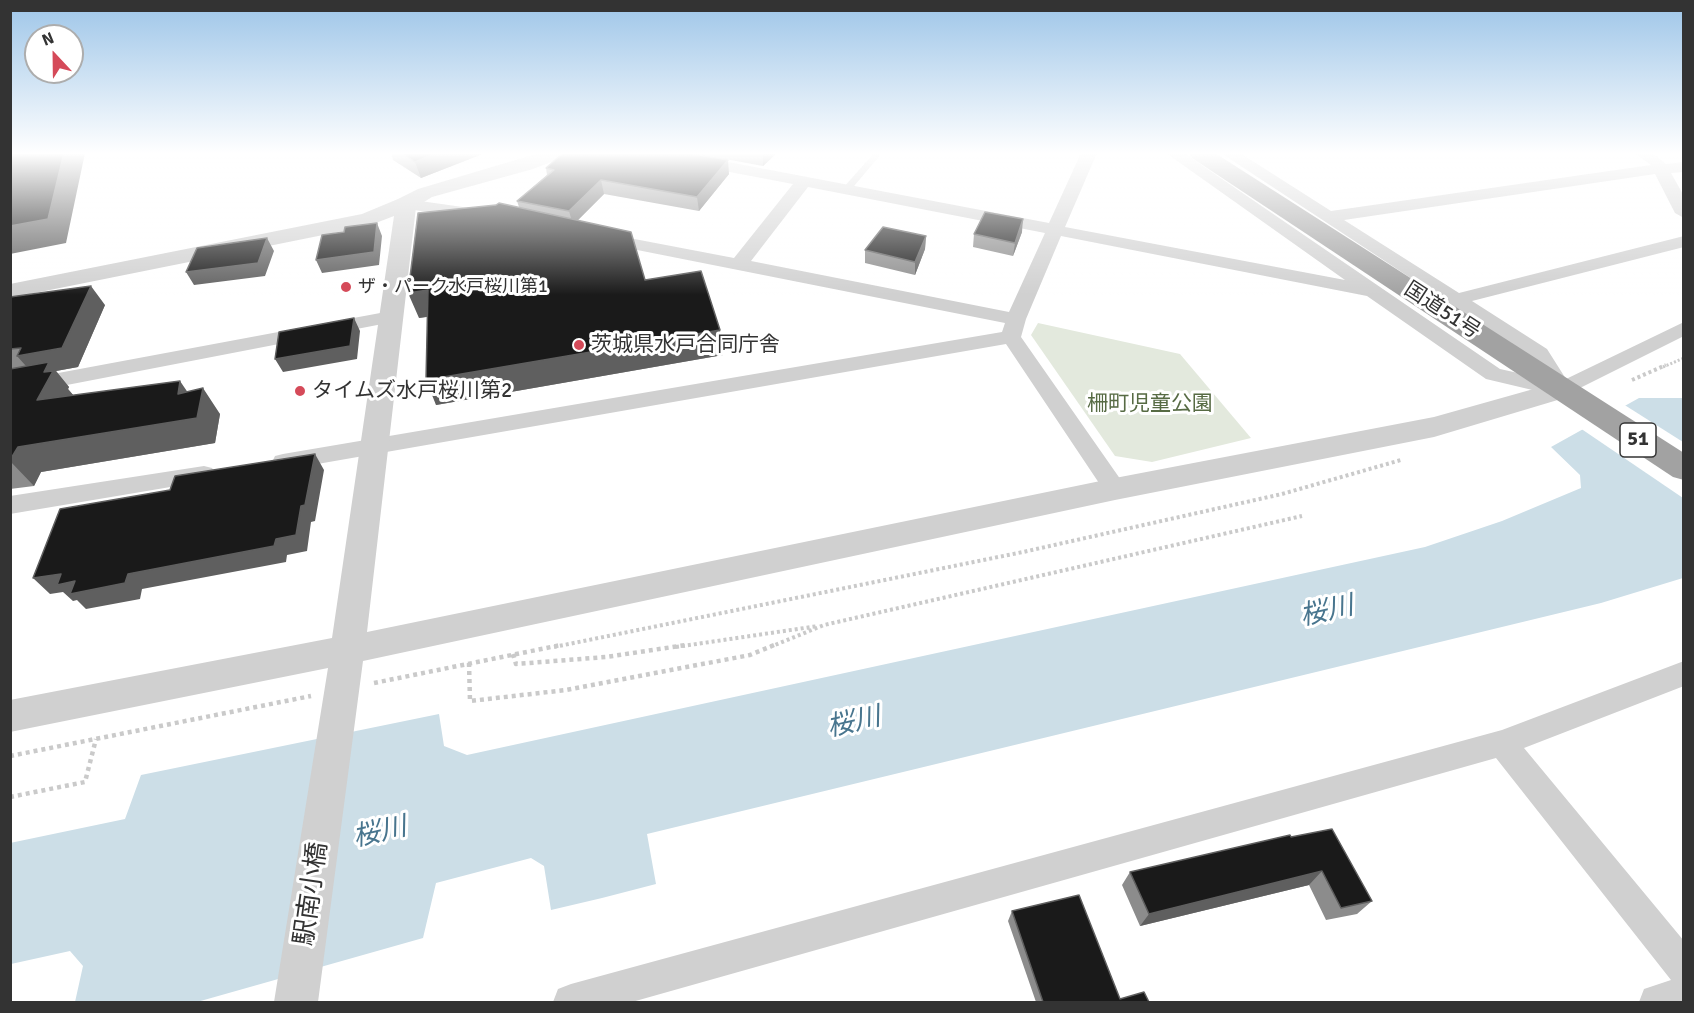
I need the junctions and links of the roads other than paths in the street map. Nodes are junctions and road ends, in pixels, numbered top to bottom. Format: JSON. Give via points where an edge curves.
{"nodes":[{"id":1,"x":412,"y":200,"type":"edge"},
{"id":2,"x":789,"y":200,"type":"edge"},
{"id":3,"x":899,"y":200,"type":"edge"},
{"id":4,"x":1069,"y":200,"type":"edge"},
{"id":5,"x":1243,"y":200,"type":"edge"},
{"id":6,"x":1273,"y":200,"type":"edge"},
{"id":7,"x":1302,"y":200,"type":"edge"},
{"id":8,"x":1443,"y":200,"type":"edge"},
{"id":9,"x":406,"y":204,"type":"junction"},
{"id":10,"x":1328,"y":217,"type":"junction"},
{"id":11,"x":500,"y":218,"type":"edge"},
{"id":12,"x":1056,"y":231,"type":"junction"},
{"id":13,"x":591,"y":236,"type":"edge"},
{"id":14,"x":1683,"y":241,"type":"edge"},
{"id":15,"x":739,"y":264,"type":"junction"},
{"id":16,"x":10,"y":275,"type":"edge"},
{"id":17,"x":10,"y":291,"type":"edge"},
{"id":18,"x":1378,"y":292,"type":"junction"},
{"id":19,"x":1457,"y":299,"type":"junction"},
{"id":20,"x":391,"y":317,"type":"junction"},
{"id":21,"x":1013,"y":328,"type":"junction"},
{"id":22,"x":1683,"y":328,"type":"edge"},
{"id":23,"x":10,"y":389,"type":"edge"},
{"id":24,"x":1562,"y":390,"type":"junction"},
{"id":25,"x":373,"y":447,"type":"junction"},
{"id":26,"x":268,"y":464,"type":"edge"},
{"id":27,"x":1683,"y":469,"type":"edge"},
{"id":28,"x":221,"y":472,"type":"edge"},
{"id":29,"x":1115,"y":489,"type":"junction"},
{"id":30,"x":10,"y":505,"type":"edge"},
{"id":31,"x":346,"y":650,"type":"junction"},
{"id":32,"x":1683,"y":673,"type":"edge"},
{"id":33,"x":10,"y":716,"type":"edge"},
{"id":34,"x":1502,"y":743,"type":"junction"},
{"id":35,"x":1683,"y":969,"type":"edge"},
{"id":36,"x":1683,"y":994,"type":"edge"},
{"id":37,"x":617,"y":996,"type":"edge"},
{"id":38,"x":296,"y":1002,"type":"edge"},
{"id":39,"x":571,"y":1002,"type":"edge"},
{"id":40,"x":1657,"y":1002,"type":"edge"}],
"edges":[{"from":1,"to":9,"type":"street"},
{"from":2,"to":15,"type":"street"},
{"from":3,"to":12,"type":"street"},
{"from":4,"to":12,"type":"street"},
{"from":5,"to":18,"type":"street"},
{"from":6,"to":24,"type":"highway","name":"国道51号","number":"51"},
{"from":7,"to":10,"type":"street"},
{"from":8,"to":10,"type":"street"},
{"from":9,"to":11,"type":"street"},
{"from":9,"to":16,"type":"street","via":[[368,205]]},
{"from":9,"to":17,"type":"street","via":[[368,219]]},
{"from":9,"to":20,"type":"street","name":"駅南小橋"},
{"from":10,"to":19,"type":"street"},
{"from":12,"to":18,"type":"street"},
{"from":12,"to":21,"type":"street"},
{"from":13,"to":15,"type":"street"},
{"from":14,"to":19,"type":"street"},
{"from":15,"to":21,"type":"street"},
{"from":18,"to":24,"type":"street","via":[[1493,374]]},
{"from":19,"to":24,"type":"street","via":[[1540,354]]},
{"from":20,"to":23,"type":"street"},
{"from":20,"to":25,"type":"street","name":"駅南小橋"},
{"from":21,"to":25,"type":"street"},
{"from":21,"to":29,"type":"street"},
{"from":22,"to":24,"type":"street"},
{"from":24,"to":27,"type":"highway","name":"国道51号","number":"51"},
{"from":24,"to":29,"type":"street","via":[[1434,427]]},
{"from":25,"to":26,"type":"street"},
{"from":25,"to":31,"type":"street","name":"駅南小橋"},
{"from":28,"to":30,"type":"street"},
{"from":29,"to":31,"type":"street"},
{"from":31,"to":33,"type":"street"},
{"from":31,"to":38,"type":"street","name":"駅南小橋"},
{"from":32,"to":34,"type":"street"},
{"from":34,"to":35,"type":"street"},
{"from":34,"to":37,"type":"street"},
{"from":36,"to":40,"type":"street"},
{"from":37,"to":39,"type":"street"}]}
